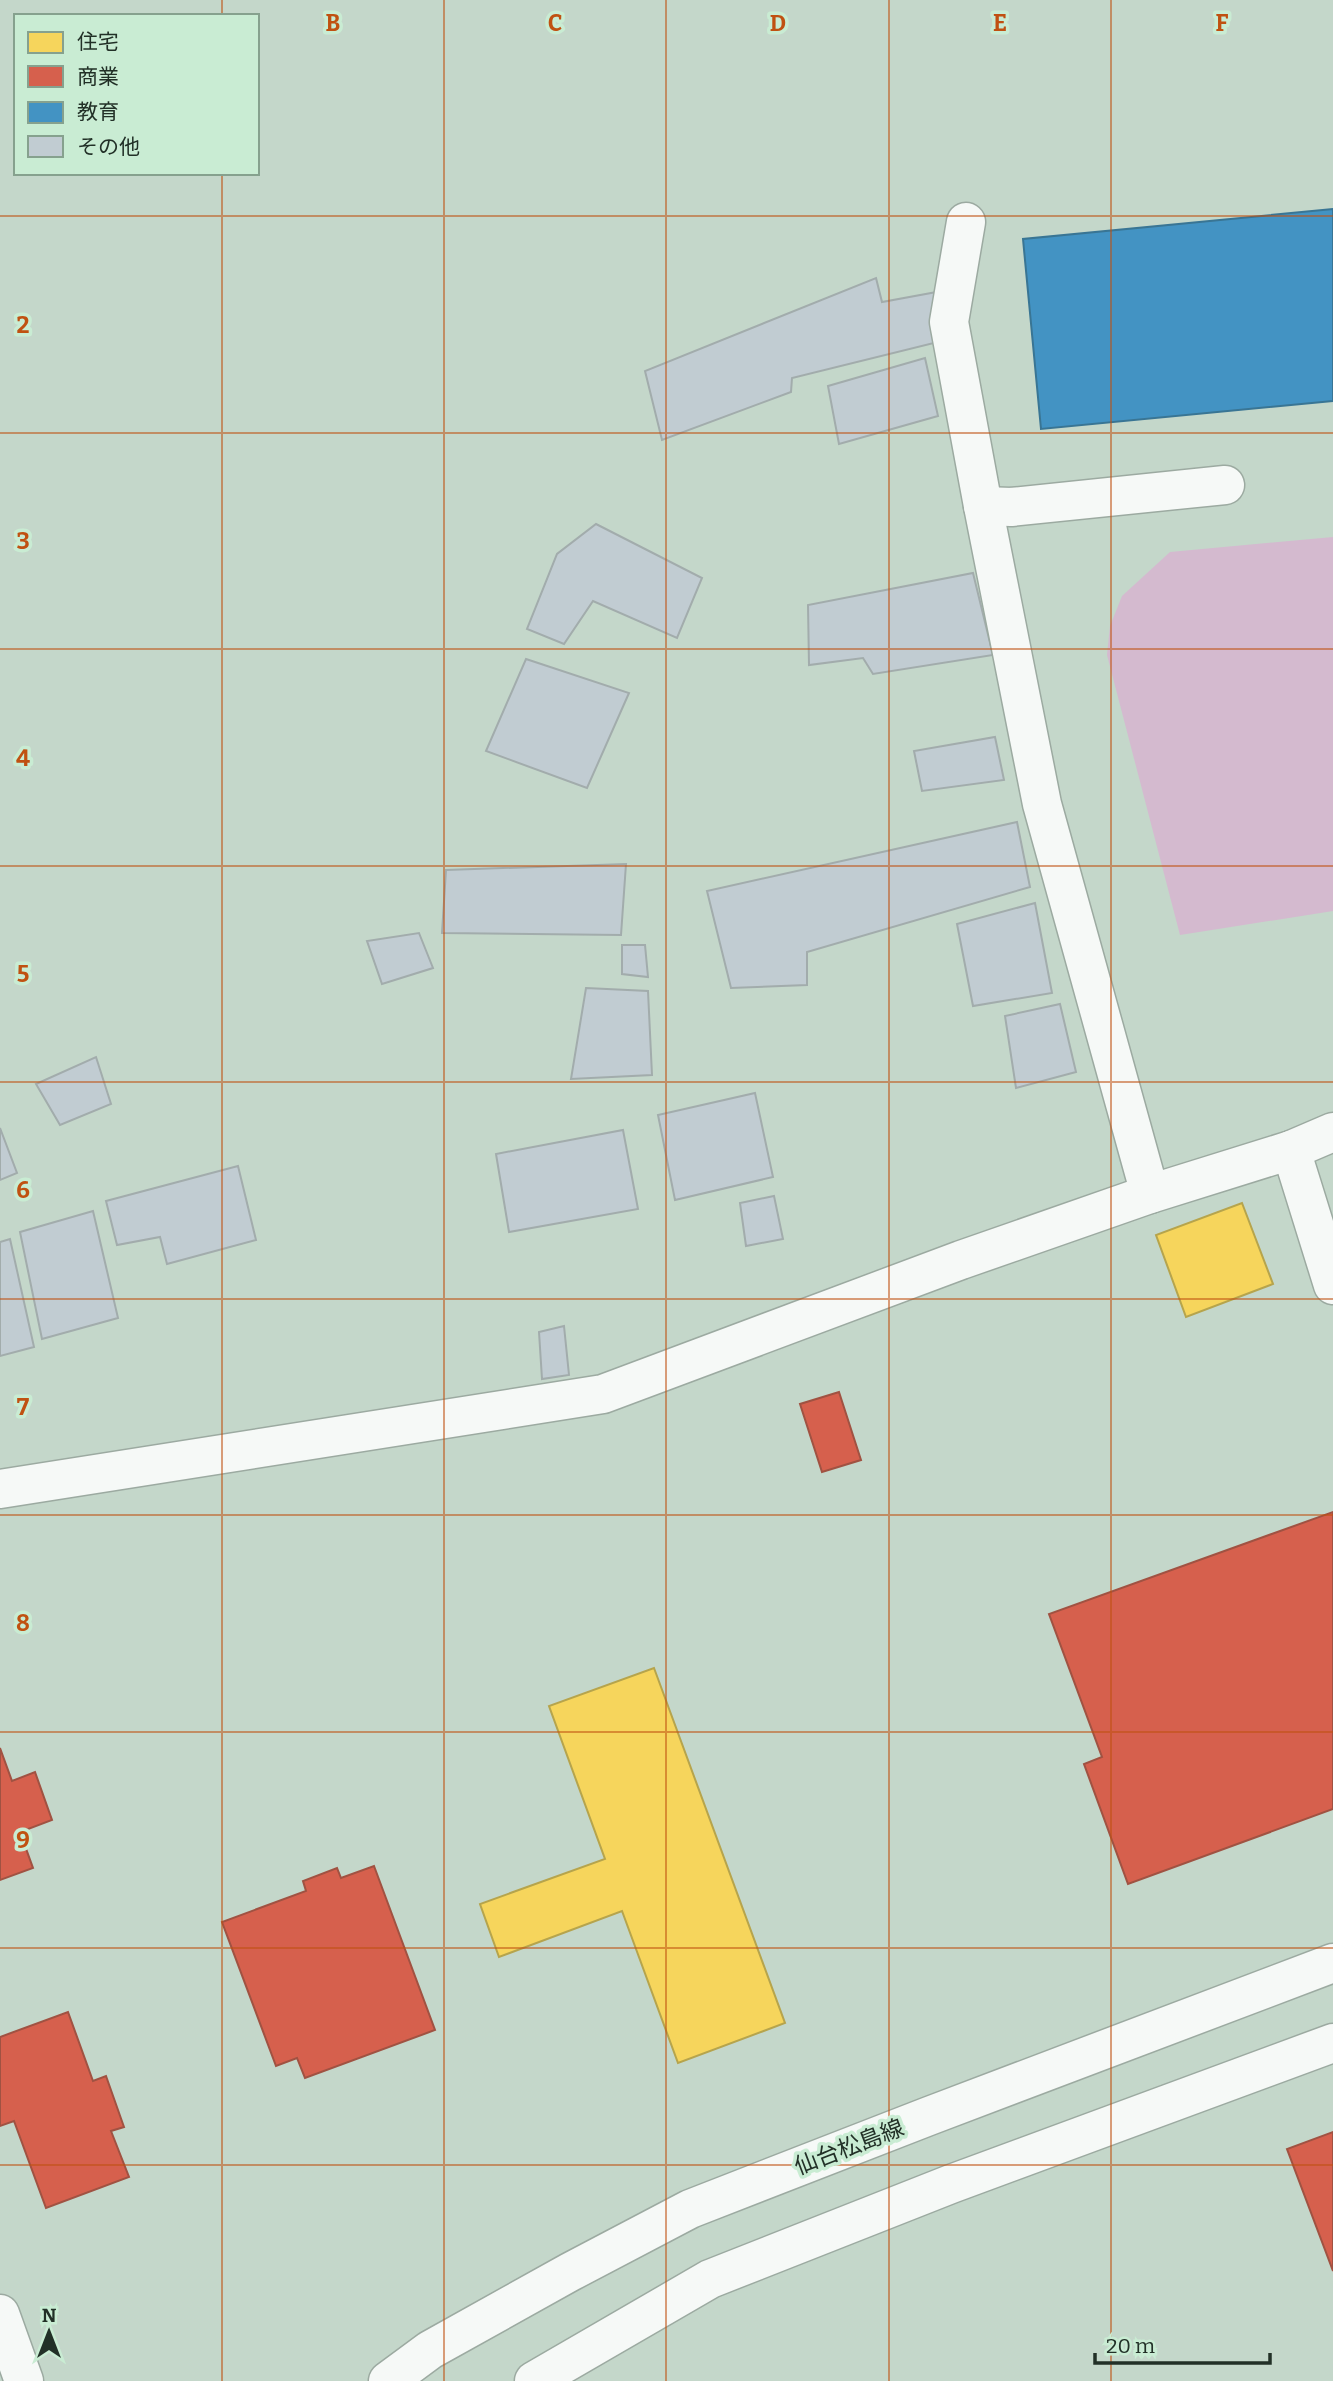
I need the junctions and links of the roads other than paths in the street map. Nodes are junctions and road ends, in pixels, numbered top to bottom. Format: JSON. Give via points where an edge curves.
{"nodes":[{"id":1,"x":966,"y":222,"type":"dead end"},
{"id":2,"x":1225,"y":485,"type":"dead end"},
{"id":3,"x":983,"y":506,"type":"junction"},
{"id":4,"x":1333,"y":1132,"type":"edge"},
{"id":5,"x":1291,"y":1150,"type":"junction"},
{"id":6,"x":1150,"y":1194,"type":"junction"},
{"id":7,"x":1333,"y":1285,"type":"edge"},
{"id":8,"x":0,"y":1489,"type":"edge"},
{"id":9,"x":1333,"y":1963,"type":"edge"},
{"id":10,"x":1333,"y":2043,"type":"edge"},
{"id":11,"x":0,"y":2314,"type":"edge"},
{"id":12,"x":24,"y":2381,"type":"edge"},
{"id":13,"x":388,"y":2381,"type":"edge"},
{"id":14,"x":534,"y":2381,"type":"edge"}],
"edges":[{"from":1,"to":3,"type":"street","via":[[949,322]]},
{"from":2,"to":3,"type":"street"},
{"from":3,"to":6,"type":"street","via":[[1042,804]]},
{"from":4,"to":5,"type":"street"},
{"from":5,"to":6,"type":"street"},
{"from":5,"to":7,"type":"street"},
{"from":6,"to":8,"type":"street","via":[[603,1394]]},
{"from":9,"to":13,"type":"street","name":"仙台松島線","via":[[690,2209],[430,2350]]},
{"from":10,"to":14,"type":"street","via":[[710,2279]]},
{"from":11,"to":12,"type":"street"}]}
